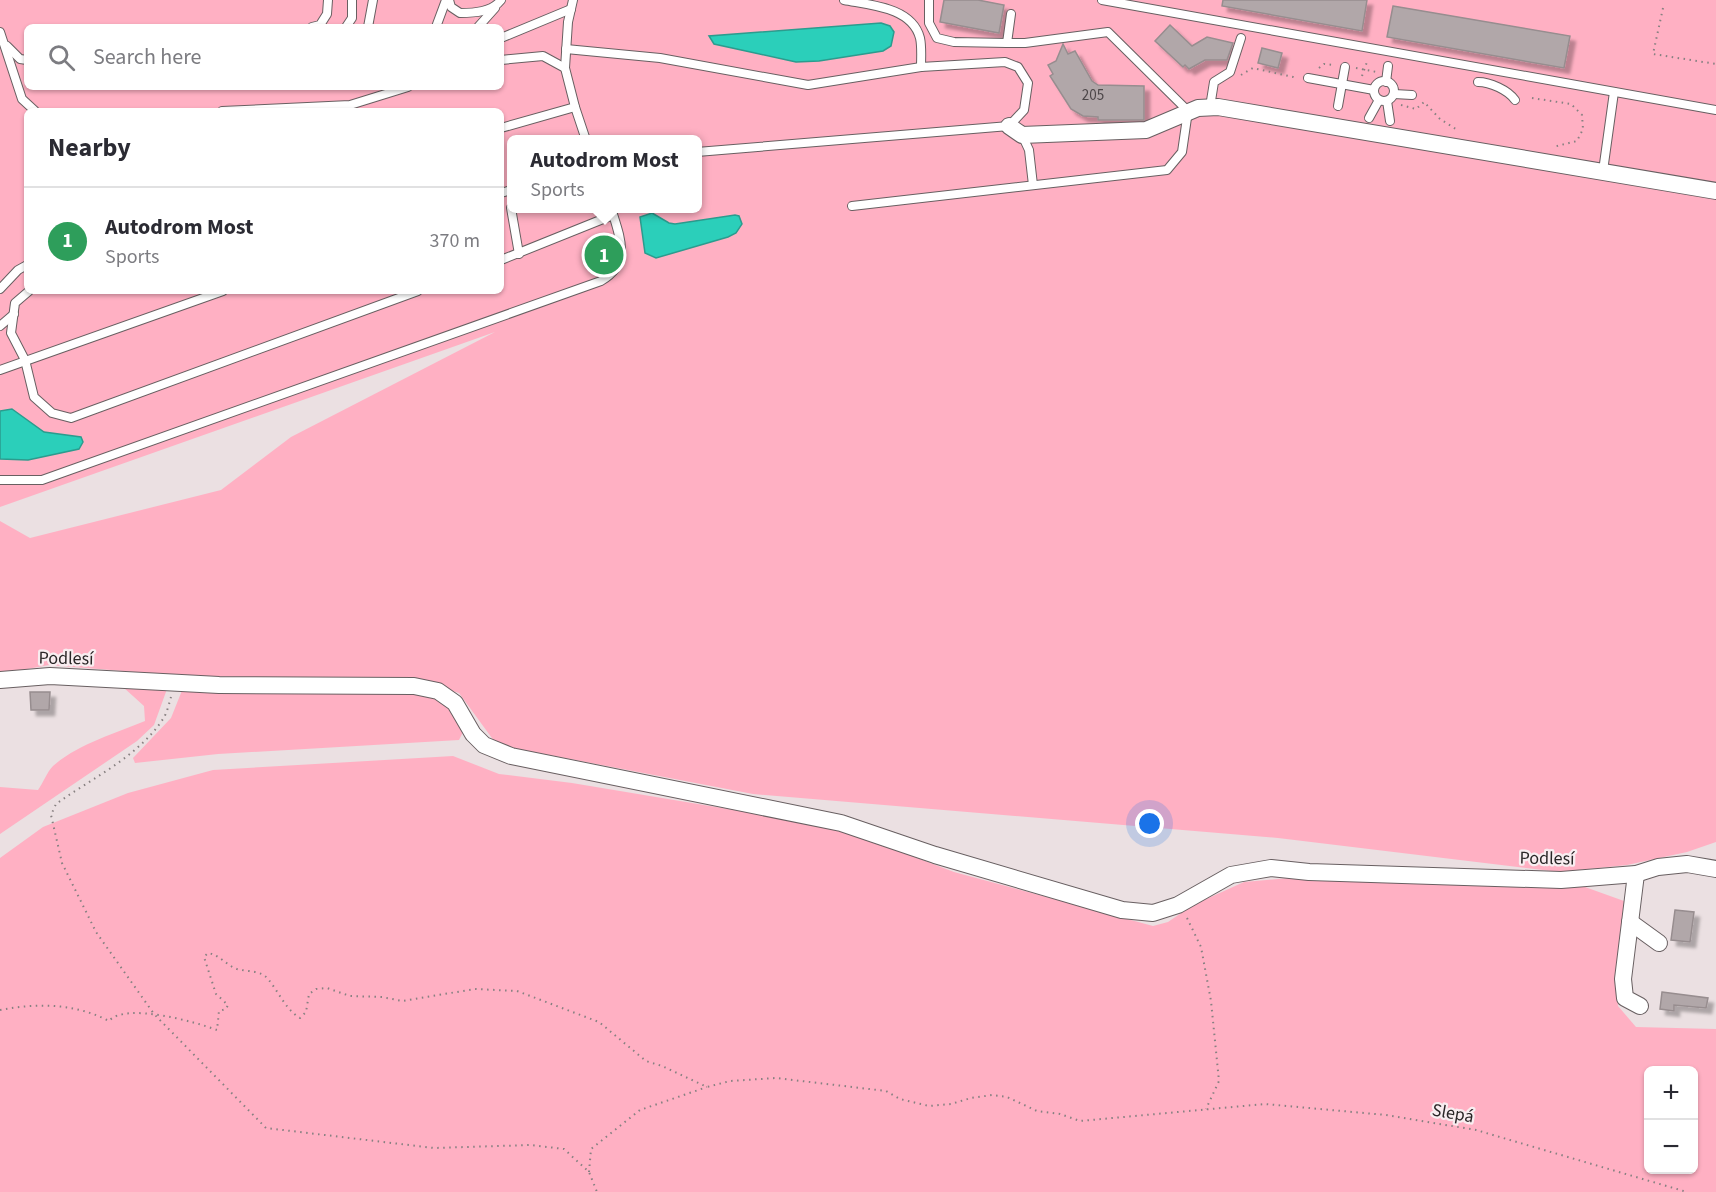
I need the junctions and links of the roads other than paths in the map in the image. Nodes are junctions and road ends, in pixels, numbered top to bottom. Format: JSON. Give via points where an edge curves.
{"nodes":[{"id":1,"x":328,"y":0,"type":"edge"},
{"id":2,"x":352,"y":0,"type":"edge"},
{"id":3,"x":372,"y":0,"type":"edge"},
{"id":4,"x":447,"y":0,"type":"edge"},
{"id":5,"x":573,"y":0,"type":"edge"},
{"id":6,"x":844,"y":0,"type":"edge"},
{"id":7,"x":929,"y":0,"type":"edge"},
{"id":8,"x":1102,"y":0,"type":"edge"},
{"id":9,"x":499,"y":3,"type":"edge"},
{"id":10,"x":571,"y":9,"type":"junction"},
{"id":11,"x":1011,"y":14,"type":"dead end"},
{"id":12,"x":913,"y":23,"type":"junction"},
{"id":13,"x":929,"y":23,"type":"junction"},
{"id":14,"x":321,"y":24,"type":"edge"},
{"id":15,"x":348,"y":24,"type":"edge"},
{"id":16,"x":368,"y":24,"type":"edge"},
{"id":17,"x":437,"y":24,"type":"edge"},
{"id":18,"x":481,"y":24,"type":"edge"},
{"id":19,"x":504,"y":37,"type":"edge"},
{"id":20,"x":1241,"y":38,"type":"dead end"},
{"id":21,"x":1006,"y":43,"type":"junction"},
{"id":22,"x":566,"y":49,"type":"junction"},
{"id":23,"x":24,"y":60,"type":"edge"},
{"id":24,"x":504,"y":60,"type":"edge"},
{"id":25,"x":1388,"y":66,"type":"dead end"},
{"id":26,"x":921,"y":67,"type":"junction"},
{"id":27,"x":1345,"y":67,"type":"dead end"},
{"id":28,"x":566,"y":68,"type":"junction"},
{"id":29,"x":1308,"y":78,"type":"dead end"},
{"id":30,"x":1386,"y":82,"type":"junction"},
{"id":31,"x":1478,"y":82,"type":"dead end"},
{"id":32,"x":1341,"y":84,"type":"junction"},
{"id":33,"x":399,"y":90,"type":"edge"},
{"id":34,"x":1374,"y":90,"type":"junction"},
{"id":35,"x":1614,"y":92,"type":"junction"},
{"id":36,"x":1394,"y":94,"type":"junction"},
{"id":37,"x":1412,"y":95,"type":"dead end"},
{"id":38,"x":1515,"y":100,"type":"dead end"},
{"id":39,"x":1383,"y":101,"type":"junction"},
{"id":40,"x":1338,"y":106,"type":"dead end"},
{"id":41,"x":574,"y":107,"type":"junction"},
{"id":42,"x":1210,"y":107,"type":"junction"},
{"id":43,"x":32,"y":108,"type":"edge"},
{"id":44,"x":347,"y":108,"type":"edge"},
{"id":45,"x":1716,"y":110,"type":"edge"},
{"id":46,"x":1188,"y":111,"type":"junction"},
{"id":47,"x":1369,"y":118,"type":"dead end"},
{"id":48,"x":1390,"y":121,"type":"dead end"},
{"id":49,"x":504,"y":127,"type":"edge"},
{"id":50,"x":1016,"y":130,"type":"junction"},
{"id":51,"x":584,"y":135,"type":"edge"},
{"id":52,"x":702,"y":152,"type":"edge"},
{"id":53,"x":1603,"y":171,"type":"junction"},
{"id":54,"x":1034,"y":185,"type":"junction"},
{"id":55,"x":1716,"y":191,"type":"edge"},
{"id":56,"x":852,"y":206,"type":"dead end"},
{"id":57,"x":512,"y":213,"type":"edge"},
{"id":58,"x":610,"y":213,"type":"edge"},
{"id":59,"x":612,"y":213,"type":"edge"},
{"id":60,"x":519,"y":254,"type":"junction"},
{"id":61,"x":504,"y":259,"type":"edge"},
{"id":62,"x":24,"y":267,"type":"edge"},
{"id":63,"x":0,"y":289,"type":"edge"},
{"id":64,"x":25,"y":294,"type":"edge"},
{"id":65,"x":214,"y":294,"type":"edge"},
{"id":66,"x":410,"y":294,"type":"edge"},
{"id":67,"x":14,"y":314,"type":"junction"},
{"id":68,"x":0,"y":326,"type":"edge"},
{"id":69,"x":25,"y":360,"type":"junction"},
{"id":70,"x":0,"y":370,"type":"edge"},
{"id":71,"x":0,"y":480,"type":"edge"},
{"id":72,"x":0,"y":680,"type":"edge"},
{"id":73,"x":1716,"y":869,"type":"edge"},
{"id":74,"x":1636,"y":874,"type":"junction"},
{"id":75,"x":1630,"y":922,"type":"junction"},
{"id":76,"x":1659,"y":944,"type":"dead end"},
{"id":77,"x":1640,"y":1006,"type":"dead end"}],
"edges":[{"from":1,"to":14,"type":"lane","via":[[327,14]]},
{"from":2,"to":15,"type":"lane"},
{"from":3,"to":16,"type":"lane"},
{"from":4,"to":9,"type":"lane","via":[[460,13],[484,11]]},
{"from":4,"to":17,"type":"lane"},
{"from":5,"to":10,"type":"lane"},
{"from":6,"to":12,"type":"lane","via":[[898,12]]},
{"from":7,"to":13,"type":"lane"},
{"from":8,"to":35,"type":"lane"},
{"from":9,"to":18,"type":"lane"},
{"from":10,"to":19,"type":"lane"},
{"from":10,"to":22,"type":"lane"},
{"from":11,"to":21,"type":"lane"},
{"from":12,"to":13,"type":"lane"},
{"from":12,"to":26,"type":"lane","via":[[920,38]]},
{"from":13,"to":21,"type":"lane","via":[[938,38]]},
{"from":20,"to":42,"type":"lane","via":[[1230,72],[1214,82]]},
{"from":21,"to":46,"type":"lane","via":[[1108,32]]},
{"from":22,"to":26,"type":"lane","via":[[660,58],[808,85]]},
{"from":22,"to":28,"type":"lane"},
{"from":23,"to":43,"type":"lane","via":[[8,50],[0,32],[22,99]]},
{"from":24,"to":28,"type":"lane","via":[[543,56]]},
{"from":25,"to":30,"type":"lane"},
{"from":26,"to":50,"type":"lane","via":[[1012,63],[1024,74],[1029,92]]},
{"from":27,"to":32,"type":"lane"},
{"from":28,"to":41,"type":"lane"},
{"from":29,"to":32,"type":"lane"},
{"from":30,"to":34,"type":"lane","via":[[1378,83]]},
{"from":30,"to":36,"type":"lane","via":[[1393,86]]},
{"from":31,"to":38,"type":"lane","via":[[1510,94]]},
{"from":32,"to":34,"type":"lane"},
{"from":32,"to":40,"type":"lane"},
{"from":33,"to":44,"type":"lane"},
{"from":34,"to":39,"type":"lane"},
{"from":35,"to":45,"type":"lane"},
{"from":35,"to":53,"type":"lane"},
{"from":36,"to":37,"type":"lane"},
{"from":36,"to":39,"type":"lane"},
{"from":39,"to":47,"type":"lane"},
{"from":39,"to":48,"type":"lane"},
{"from":41,"to":49,"type":"lane"},
{"from":41,"to":51,"type":"lane"},
{"from":42,"to":46,"type":"street"},
{"from":42,"to":53,"type":"street"},
{"from":46,"to":50,"type":"street","via":[[1146,130]]},
{"from":46,"to":54,"type":"lane","via":[[1182,152],[1167,170]]},
{"from":50,"to":52,"type":"lane"},
{"from":50,"to":54,"type":"lane","via":[[1029,150]]},
{"from":53,"to":55,"type":"street"},
{"from":54,"to":56,"type":"lane"},
{"from":57,"to":60,"type":"lane"},
{"from":58,"to":60,"type":"lane"},
{"from":59,"to":71,"type":"lane","via":[[621,249],[620,264],[615,273],[602,281],[42,480]]},
{"from":60,"to":61,"type":"lane"},
{"from":62,"to":63,"type":"lane"},
{"from":64,"to":67,"type":"lane","via":[[15,303]]},
{"from":65,"to":69,"type":"lane"},
{"from":66,"to":69,"type":"lane","via":[[71,418],[52,413],[34,397]]},
{"from":67,"to":68,"type":"lane"},
{"from":67,"to":69,"type":"lane","via":[[11,333]]},
{"from":69,"to":70,"type":"lane"},
{"from":72,"to":74,"type":"street","name":"Podlesí","via":[[50,676],[219,685],[393,686],[438,691],[455,703],[484,745],[511,756],[841,823],[1122,910],[1153,913],[1178,905],[1231,875],[1271,868],[1561,880]]},
{"from":73,"to":74,"type":"street","name":"Podlesí","via":[[1687,864]]},
{"from":74,"to":75,"type":"street"},
{"from":75,"to":76,"type":"street"},
{"from":75,"to":77,"type":"street","via":[[1623,980],[1625,998]]}]}
